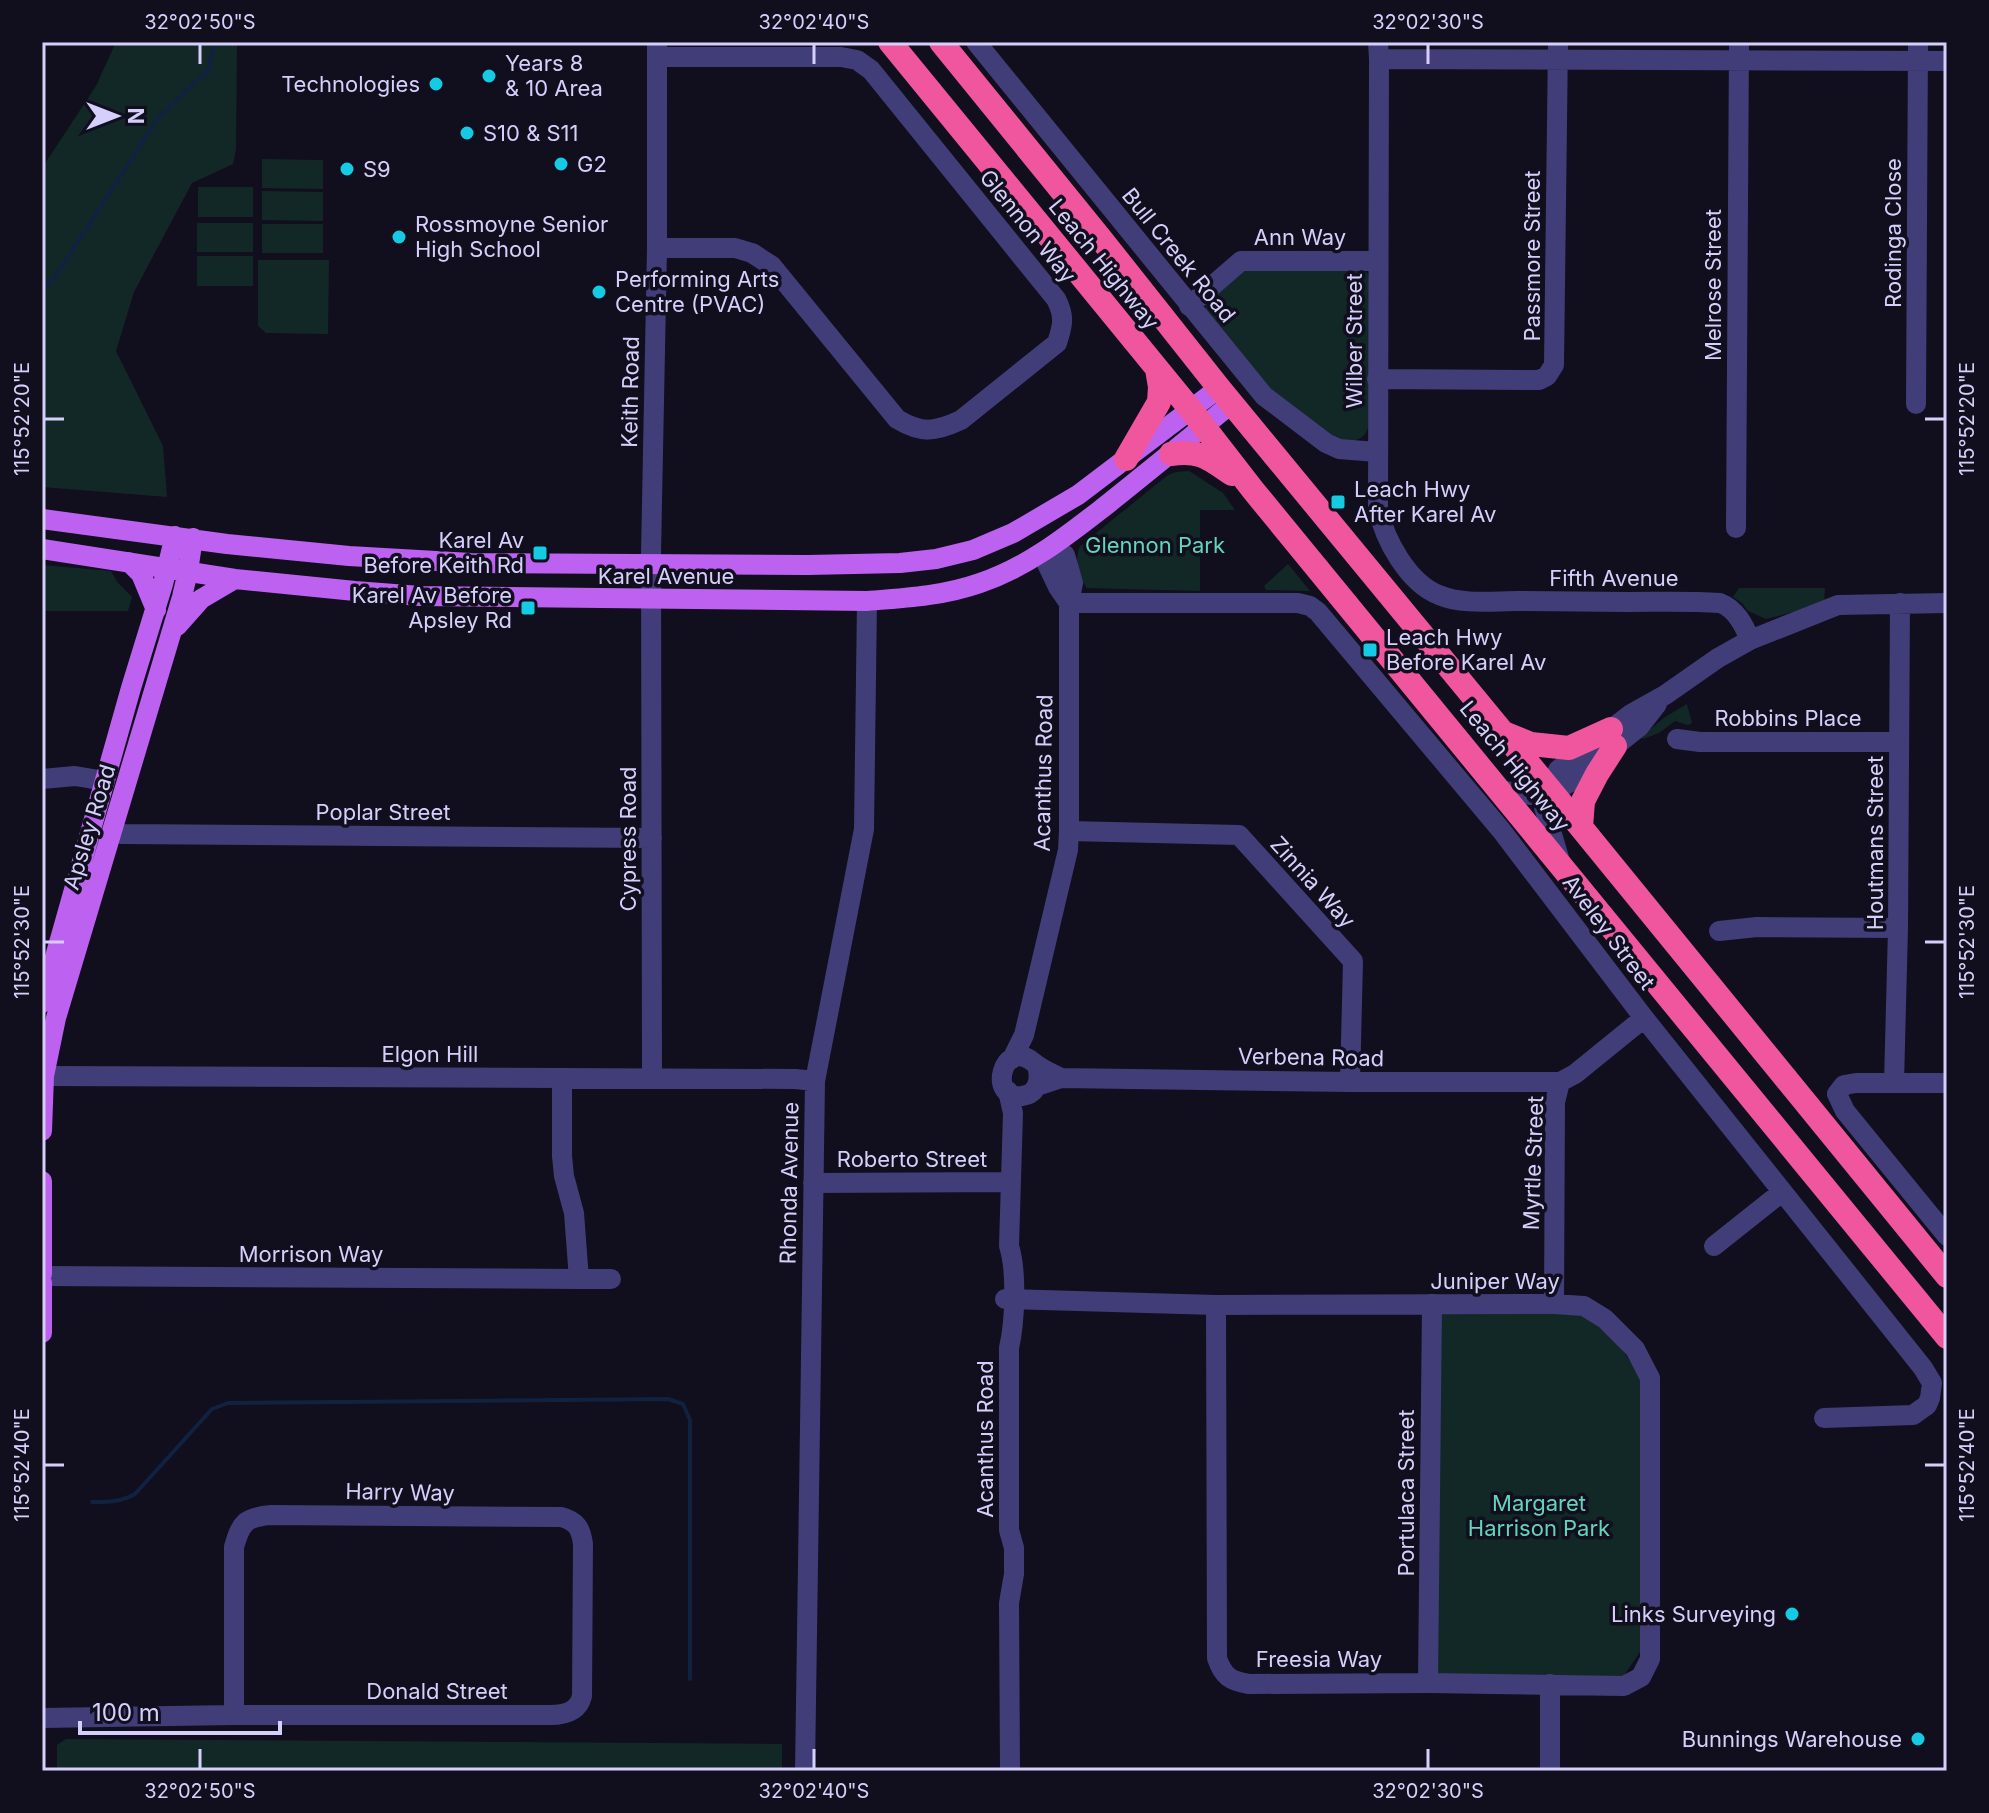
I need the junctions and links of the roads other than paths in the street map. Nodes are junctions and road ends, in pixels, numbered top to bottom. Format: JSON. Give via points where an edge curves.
{"nodes":[{"id":1,"x":890,"y":42,"type":"edge"},
{"id":2,"x":941,"y":42,"type":"edge"},
{"id":3,"x":976,"y":42,"type":"edge"},
{"id":4,"x":657,"y":49,"type":"edge"},
{"id":5,"x":1379,"y":50,"type":"edge"},
{"id":6,"x":1558,"y":51,"type":"edge"},
{"id":7,"x":1738,"y":51,"type":"edge"},
{"id":8,"x":1918,"y":52,"type":"edge"},
{"id":9,"x":1947,"y":61,"type":"edge"},
{"id":10,"x":657,"y":248,"type":"junction"},
{"id":11,"x":1378,"y":261,"type":"junction"},
{"id":12,"x":1189,"y":306,"type":"junction"},
{"id":13,"x":1157,"y":369,"type":"junction"},
{"id":14,"x":1377,"y":379,"type":"junction"},
{"id":15,"x":1225,"y":396,"type":"junction"},
{"id":16,"x":1916,"y":404,"type":"dead end"},
{"id":17,"x":1197,"y":418,"type":"junction"},
{"id":18,"x":1377,"y":452,"type":"junction"},
{"id":19,"x":1171,"y":454,"type":"junction"},
{"id":20,"x":1126,"y":459,"type":"junction"},
{"id":21,"x":1253,"y":490,"type":"junction"},
{"id":22,"x":1065,"y":503,"type":"junction"},
{"id":23,"x":42,"y":519,"type":"edge"},
{"id":24,"x":1736,"y":528,"type":"dead end"},
{"id":25,"x":1013,"y":533,"type":"junction"},
{"id":26,"x":184,"y":537,"type":"junction"},
{"id":27,"x":1054,"y":546,"type":"junction"},
{"id":28,"x":42,"y":549,"type":"edge"},
{"id":29,"x":129,"y":562,"type":"junction"},
{"id":30,"x":651,"y":563,"type":"junction"},
{"id":31,"x":167,"y":567,"type":"junction"},
{"id":32,"x":188,"y":571,"type":"junction"},
{"id":33,"x":235,"y":579,"type":"junction"},
{"id":34,"x":652,"y":600,"type":"junction"},
{"id":35,"x":1460,"y":600,"type":"joint"},
{"id":36,"x":867,"y":601,"type":"junction"},
{"id":37,"x":1069,"y":603,"type":"junction"},
{"id":38,"x":1900,"y":603,"type":"junction"},
{"id":39,"x":1947,"y":603,"type":"edge"},
{"id":40,"x":156,"y":610,"type":"junction"},
{"id":41,"x":171,"y":635,"type":"junction"},
{"id":42,"x":1750,"y":640,"type":"junction"},
{"id":43,"x":1502,"y":732,"type":"junction"},
{"id":44,"x":1613,"y":738,"type":"junction"},
{"id":45,"x":1677,"y":739,"type":"dead end"},
{"id":46,"x":1899,"y":742,"type":"junction"},
{"id":47,"x":42,"y":779,"type":"edge"},
{"id":48,"x":105,"y":781,"type":"junction"},
{"id":49,"x":1500,"y":790,"type":"junction"},
{"id":50,"x":1552,"y":793,"type":"junction"},
{"id":51,"x":1581,"y":827,"type":"junction"},
{"id":52,"x":1069,"y":831,"type":"junction"},
{"id":53,"x":112,"y":832,"type":"junction"},
{"id":54,"x":652,"y":838,"type":"junction"},
{"id":55,"x":1562,"y":864,"type":"junction"},
{"id":56,"x":1898,"y":928,"type":"junction"},
{"id":57,"x":1719,"y":931,"type":"dead end"},
{"id":58,"x":42,"y":1003,"type":"edge"},
{"id":59,"x":1644,"y":1018,"type":"junction"},
{"id":60,"x":44,"y":1076,"type":"junction"},
{"id":61,"x":562,"y":1078,"type":"junction"},
{"id":62,"x":652,"y":1078,"type":"junction"},
{"id":63,"x":815,"y":1081,"type":"junction"},
{"id":64,"x":1022,"y":1081,"type":"junction"},
{"id":65,"x":1350,"y":1082,"type":"junction"},
{"id":66,"x":1560,"y":1082,"type":"junction"},
{"id":67,"x":1894,"y":1083,"type":"junction"},
{"id":68,"x":1947,"y":1083,"type":"edge"},
{"id":69,"x":42,"y":1131,"type":"edge"},
{"id":70,"x":42,"y":1181,"type":"edge"},
{"id":71,"x":1010,"y":1182,"type":"junction"},
{"id":72,"x":813,"y":1183,"type":"junction"},
{"id":73,"x":1782,"y":1192,"type":"junction"},
{"id":74,"x":1947,"y":1236,"type":"edge"},
{"id":75,"x":1714,"y":1246,"type":"dead end"},
{"id":76,"x":1947,"y":1276,"type":"edge"},
{"id":77,"x":42,"y":1277,"type":"edge"},
{"id":78,"x":579,"y":1279,"type":"junction"},
{"id":79,"x":611,"y":1279,"type":"dead end"},
{"id":80,"x":1009,"y":1299,"type":"junction"},
{"id":81,"x":1432,"y":1304,"type":"junction"},
{"id":82,"x":1554,"y":1304,"type":"junction"},
{"id":83,"x":1216,"y":1305,"type":"junction"},
{"id":84,"x":42,"y":1333,"type":"edge"},
{"id":85,"x":1947,"y":1337,"type":"edge"},
{"id":86,"x":1824,"y":1418,"type":"dead end"},
{"id":87,"x":1641,"y":1677,"type":"joint"},
{"id":88,"x":1428,"y":1683,"type":"junction"},
{"id":89,"x":1550,"y":1684,"type":"junction"},
{"id":90,"x":582,"y":1696,"type":"joint"},
{"id":91,"x":234,"y":1715,"type":"junction"},
{"id":92,"x":42,"y":1718,"type":"edge"},
{"id":93,"x":805,"y":1771,"type":"edge"},
{"id":94,"x":1010,"y":1771,"type":"edge"},
{"id":95,"x":1550,"y":1771,"type":"edge"}],
"edges":[{"from":1,"to":13,"type":"highway","name":"Leach Highway"},
{"from":2,"to":15,"type":"highway","name":"Leach Highway"},
{"from":3,"to":12,"type":"street","name":"Bull Creek Road"},
{"from":4,"to":10,"type":"street","name":"Keith Road"},
{"from":4,"to":10,"type":"street","name":"Glennon Way","via":[[857,60],[871,70],[1056,299],[1062,327],[1057,343],[961,420],[925,430],[897,419],[772,266],[735,248]]},
{"from":5,"to":6,"type":"street"},
{"from":5,"to":11,"type":"street","name":"Wilber Street"},
{"from":6,"to":7,"type":"street"},
{"from":6,"to":14,"type":"street","name":"Passmore Street","via":[[1554,365],[1539,380]]},
{"from":7,"to":8,"type":"street"},
{"from":7,"to":24,"type":"street","name":"Melrose Street"},
{"from":8,"to":9,"type":"street"},
{"from":8,"to":16,"type":"street","name":"Rodinga Close"},
{"from":10,"to":30,"type":"street","name":"Keith Road"},
{"from":11,"to":12,"type":"street","name":"Ann Way","via":[[1241,261]]},
{"from":11,"to":14,"type":"street","name":"Wilber Street"},
{"from":12,"to":18,"type":"street","name":"Bull Creek Road","via":[[1276,405],[1326,443]]},
{"from":13,"to":17,"type":"highway","name":"Leach Highway"},
{"from":13,"to":20,"type":"highway","via":[[1159,402]]},
{"from":14,"to":18,"type":"street","name":"Wilber Street"},
{"from":15,"to":17,"type":"main road","name":"Karel Avenue"},
{"from":15,"to":43,"type":"highway","name":"Leach Highway"},
{"from":17,"to":19,"type":"main road","name":"Karel Avenue"},
{"from":17,"to":20,"type":"main road","name":"Karel Avenue"},
{"from":17,"to":21,"type":"highway","name":"Leach Highway"},
{"from":18,"to":35,"type":"street","name":"Wilber Street","via":[[1378,508],[1387,538],[1423,586]]},
{"from":19,"to":21,"type":"highway","via":[[1206,456]]},
{"from":19,"to":27,"type":"main road","name":"Karel Avenue"},
{"from":20,"to":22,"type":"main road","name":"Karel Avenue"},
{"from":21,"to":49,"type":"highway","name":"Leach Highway"},
{"from":22,"to":25,"type":"main road","name":"Karel Avenue"},
{"from":22,"to":27,"type":"main road"},
{"from":23,"to":26,"type":"main road","name":"Karel Avenue"},
{"from":25,"to":27,"type":"main road","via":[[1040,537]]},
{"from":25,"to":30,"type":"main road","name":"Karel Avenue","via":[[973,550],[900,563]]},
{"from":26,"to":30,"type":"main road","name":"Karel Avenue","via":[[349,556],[471,563]]},
{"from":26,"to":31,"type":"main road","name":"Apsley Road"},
{"from":26,"to":32,"type":"main road","name":"Apsley Road"},
{"from":27,"to":36,"type":"main road","name":"Karel Avenue","via":[[1022,565],[956,590]]},
{"from":27,"to":37,"type":"street","name":"Acanthus Road","via":[[1047,564]]},
{"from":28,"to":29,"type":"main road","name":"Karel Avenue"},
{"from":29,"to":31,"type":"main road","name":"Karel Avenue"},
{"from":29,"to":40,"type":"main road","via":[[141,574]]},
{"from":30,"to":34,"type":"street","name":"Keith Road"},
{"from":31,"to":32,"type":"main road","name":"Karel Avenue"},
{"from":31,"to":40,"type":"main road","name":"Apsley Road"},
{"from":32,"to":33,"type":"main road","name":"Karel Avenue"},
{"from":32,"to":41,"type":"main road","name":"Apsley Road"},
{"from":33,"to":34,"type":"main road","name":"Karel Avenue","via":[[420,596]]},
{"from":33,"to":41,"type":"main road","via":[[201,599]]},
{"from":34,"to":36,"type":"main road","name":"Karel Avenue"},
{"from":34,"to":54,"type":"street","name":"Cypress Road"},
{"from":35,"to":42,"type":"street","name":"Fifth Avenue","via":[[1720,603],[1733,612]]},
{"from":36,"to":63,"type":"street","name":"Rhonda Avenue","via":[[864,829]]},
{"from":37,"to":52,"type":"street","name":"Acanthus Road"},
{"from":37,"to":59,"type":"street","name":"Aveley Street","via":[[1310,606],[1501,830]]},
{"from":38,"to":39,"type":"street"},
{"from":38,"to":42,"type":"street","via":[[1838,605]]},
{"from":38,"to":46,"type":"street","name":"Houtmans Street"},
{"from":40,"to":48,"type":"main road","name":"Apsley Road"},
{"from":41,"to":53,"type":"main road","name":"Apsley Road"},
{"from":42,"to":44,"type":"street","via":[[1665,695],[1639,727]]},
{"from":43,"to":44,"type":"highway","via":[[1531,744],[1569,748]]},
{"from":43,"to":50,"type":"highway","name":"Leach Highway"},
{"from":44,"to":50,"type":"street"},
{"from":44,"to":51,"type":"highway","via":[[1583,801]]},
{"from":45,"to":46,"type":"street","name":"Robbins Place"},
{"from":46,"to":56,"type":"street","name":"Houtmans Street"},
{"from":47,"to":48,"type":"street","via":[[75,776]]},
{"from":48,"to":58,"type":"main road","name":"Apsley Road"},
{"from":49,"to":50,"type":"street"},
{"from":49,"to":55,"type":"highway","name":"Leach Highway"},
{"from":50,"to":51,"type":"highway","name":"Leach Highway"},
{"from":50,"to":55,"type":"street","via":[[1544,807]]},
{"from":51,"to":76,"type":"highway","name":"Leach Highway"},
{"from":52,"to":64,"type":"street","name":"Acanthus Road","via":[[1024,1035]]},
{"from":52,"to":65,"type":"street","name":"Zinnia Way","via":[[1239,835],[1353,961]]},
{"from":53,"to":54,"type":"street","name":"Poplar Street"},
{"from":53,"to":60,"type":"main road","name":"Apsley Road","via":[[56,1018]]},
{"from":54,"to":62,"type":"street","name":"Cypress Road"},
{"from":55,"to":85,"type":"highway","name":"Leach Highway"},
{"from":56,"to":57,"type":"street"},
{"from":56,"to":67,"type":"street","name":"Houtmans Street"},
{"from":59,"to":66,"type":"street","name":"Myrtle Street"},
{"from":59,"to":73,"type":"street","name":"Aveley Street"},
{"from":60,"to":61,"type":"street","name":"Elgon Hill"},
{"from":60,"to":69,"type":"main road","name":"Apsley Road"},
{"from":61,"to":62,"type":"street","name":"Elgon Hill"},
{"from":61,"to":78,"type":"street","via":[[562,1156],[574,1213]]},
{"from":62,"to":63,"type":"street","name":"Elgon Hill"},
{"from":63,"to":72,"type":"street","name":"Rhonda Avenue"},
{"from":64,"to":65,"type":"street","name":"Verbena Road"},
{"from":64,"to":71,"type":"street","name":"Acanthus Road"},
{"from":65,"to":66,"type":"street","name":"Verbena Road"},
{"from":66,"to":82,"type":"street","name":"Myrtle Street","via":[[1555,1102]]},
{"from":67,"to":68,"type":"street"},
{"from":67,"to":74,"type":"street","via":[[1844,1085],[1837,1094]]},
{"from":70,"to":77,"type":"main road"},
{"from":71,"to":72,"type":"street","name":"Roberto Street"},
{"from":71,"to":80,"type":"street","name":"Acanthus Road"},
{"from":72,"to":93,"type":"street","name":"Rhonda Avenue"},
{"from":73,"to":75,"type":"street"},
{"from":73,"to":86,"type":"street","name":"Aveley Street","via":[[1932,1383],[1927,1405],[1913,1415]]},
{"from":77,"to":78,"type":"street","name":"Morrison Way"},
{"from":77,"to":84,"type":"main road"},
{"from":78,"to":79,"type":"street","name":"Morrison Way"},
{"from":80,"to":83,"type":"street","name":"Juniper Way"},
{"from":80,"to":94,"type":"street","name":"Acanthus Road","via":[[1009,1530],[1002,1575],[1009,1603]]},
{"from":81,"to":82,"type":"street","name":"Juniper Way"},
{"from":81,"to":83,"type":"street","name":"Juniper Way"},
{"from":81,"to":88,"type":"street","name":"Portulaca Street"},
{"from":82,"to":87,"type":"street","name":"Juniper Way","via":[[1584,1306],[1605,1319],[1635,1349],[1650,1378],[1650,1659]]},
{"from":83,"to":88,"type":"street","name":"Freesia Way","via":[[1221,1669],[1228,1678],[1249,1684]]},
{"from":87,"to":89,"type":"street","name":"Freesia Way","via":[[1624,1686]]},
{"from":88,"to":89,"type":"street","name":"Freesia Way"},
{"from":89,"to":95,"type":"street"},
{"from":90,"to":91,"type":"street","name":"Donald Street","via":[[580,1704],[561,1715]]},
{"from":90,"to":91,"type":"street","name":"Harry Way","via":[[583,1544],[576,1522],[561,1517],[271,1515],[252,1517],[239,1529],[234,1547]]},
{"from":91,"to":92,"type":"street","name":"Donald Street"}]}
